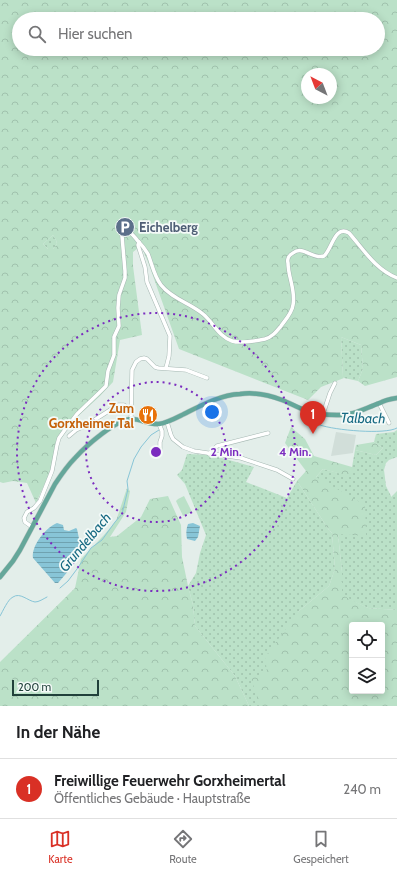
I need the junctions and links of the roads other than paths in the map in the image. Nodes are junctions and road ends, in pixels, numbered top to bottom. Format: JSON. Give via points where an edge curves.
{"nodes":[{"id":1,"x":139,"y":242,"type":"junction"},
{"id":2,"x":397,"y":278,"type":"edge"},
{"id":3,"x":166,"y":368,"type":"junction"},
{"id":4,"x":208,"y":378,"type":"dead end"},
{"id":5,"x":335,"y":383,"type":"dead end"},
{"id":6,"x":397,"y":398,"type":"edge"},
{"id":7,"x":379,"y":403,"type":"junction"},
{"id":8,"x":131,"y":412,"type":"junction"},
{"id":9,"x":323,"y":414,"type":"junction"},
{"id":10,"x":131,"y":419,"type":"junction"},
{"id":11,"x":167,"y":422,"type":"junction"},
{"id":12,"x":389,"y":423,"type":"dead end"},
{"id":13,"x":160,"y":427,"type":"junction"},
{"id":14,"x":268,"y":433,"type":"dead end"},
{"id":15,"x":69,"y":436,"type":"dead end"},
{"id":16,"x":160,"y":451,"type":"dead end"},
{"id":17,"x":209,"y":454,"type":"junction"},
{"id":18,"x":293,"y":479,"type":"dead end"},
{"id":19,"x":32,"y":527,"type":"junction"},
{"id":20,"x":0,"y":577,"type":"edge"}],
"edges":[{"from":1,"to":2,"type":"street","via":[[147,254],[156,279],[164,289],[204,314],[225,338],[235,342],[265,339],[275,333],[293,305],[288,263],[290,256],[296,250],[301,250],[318,257],[324,256],[336,234],[343,230],[349,233],[380,268]]},
{"from":1,"to":3,"type":"street","via":[[147,282],[170,336]]},
{"from":1,"to":19,"type":"street","via":[[129,232],[122,236],[125,271],[118,308],[119,326],[114,337],[114,355],[106,386],[76,414],[59,438],[52,471],[40,501],[24,516],[25,522]]},
{"from":3,"to":4,"type":"street","via":[[186,370]]},
{"from":3,"to":8,"type":"street","via":[[157,368],[146,358],[136,362],[131,376]]},
{"from":5,"to":9,"type":"street"},
{"from":6,"to":7,"type":"main road"},
{"from":7,"to":9,"type":"main road","via":[[348,415]]},
{"from":7,"to":12,"type":"street"},
{"from":8,"to":10,"type":"street"},
{"from":8,"to":15,"type":"street","via":[[124,405],[118,405]]},
{"from":9,"to":11,"type":"main road","via":[[252,393],[225,396]]},
{"from":10,"to":13,"type":"main road"},
{"from":10,"to":19,"type":"main road","via":[[110,428],[75,458],[61,474]]},
{"from":11,"to":13,"type":"main road"},
{"from":11,"to":17,"type":"street","via":[[171,435],[178,444]]},
{"from":13,"to":16,"type":"street"},
{"from":14,"to":17,"type":"street","via":[[217,446]]},
{"from":17,"to":18,"type":"street","via":[[241,458],[277,470]]},
{"from":19,"to":20,"type":"main road","via":[[20,550]]}]}
